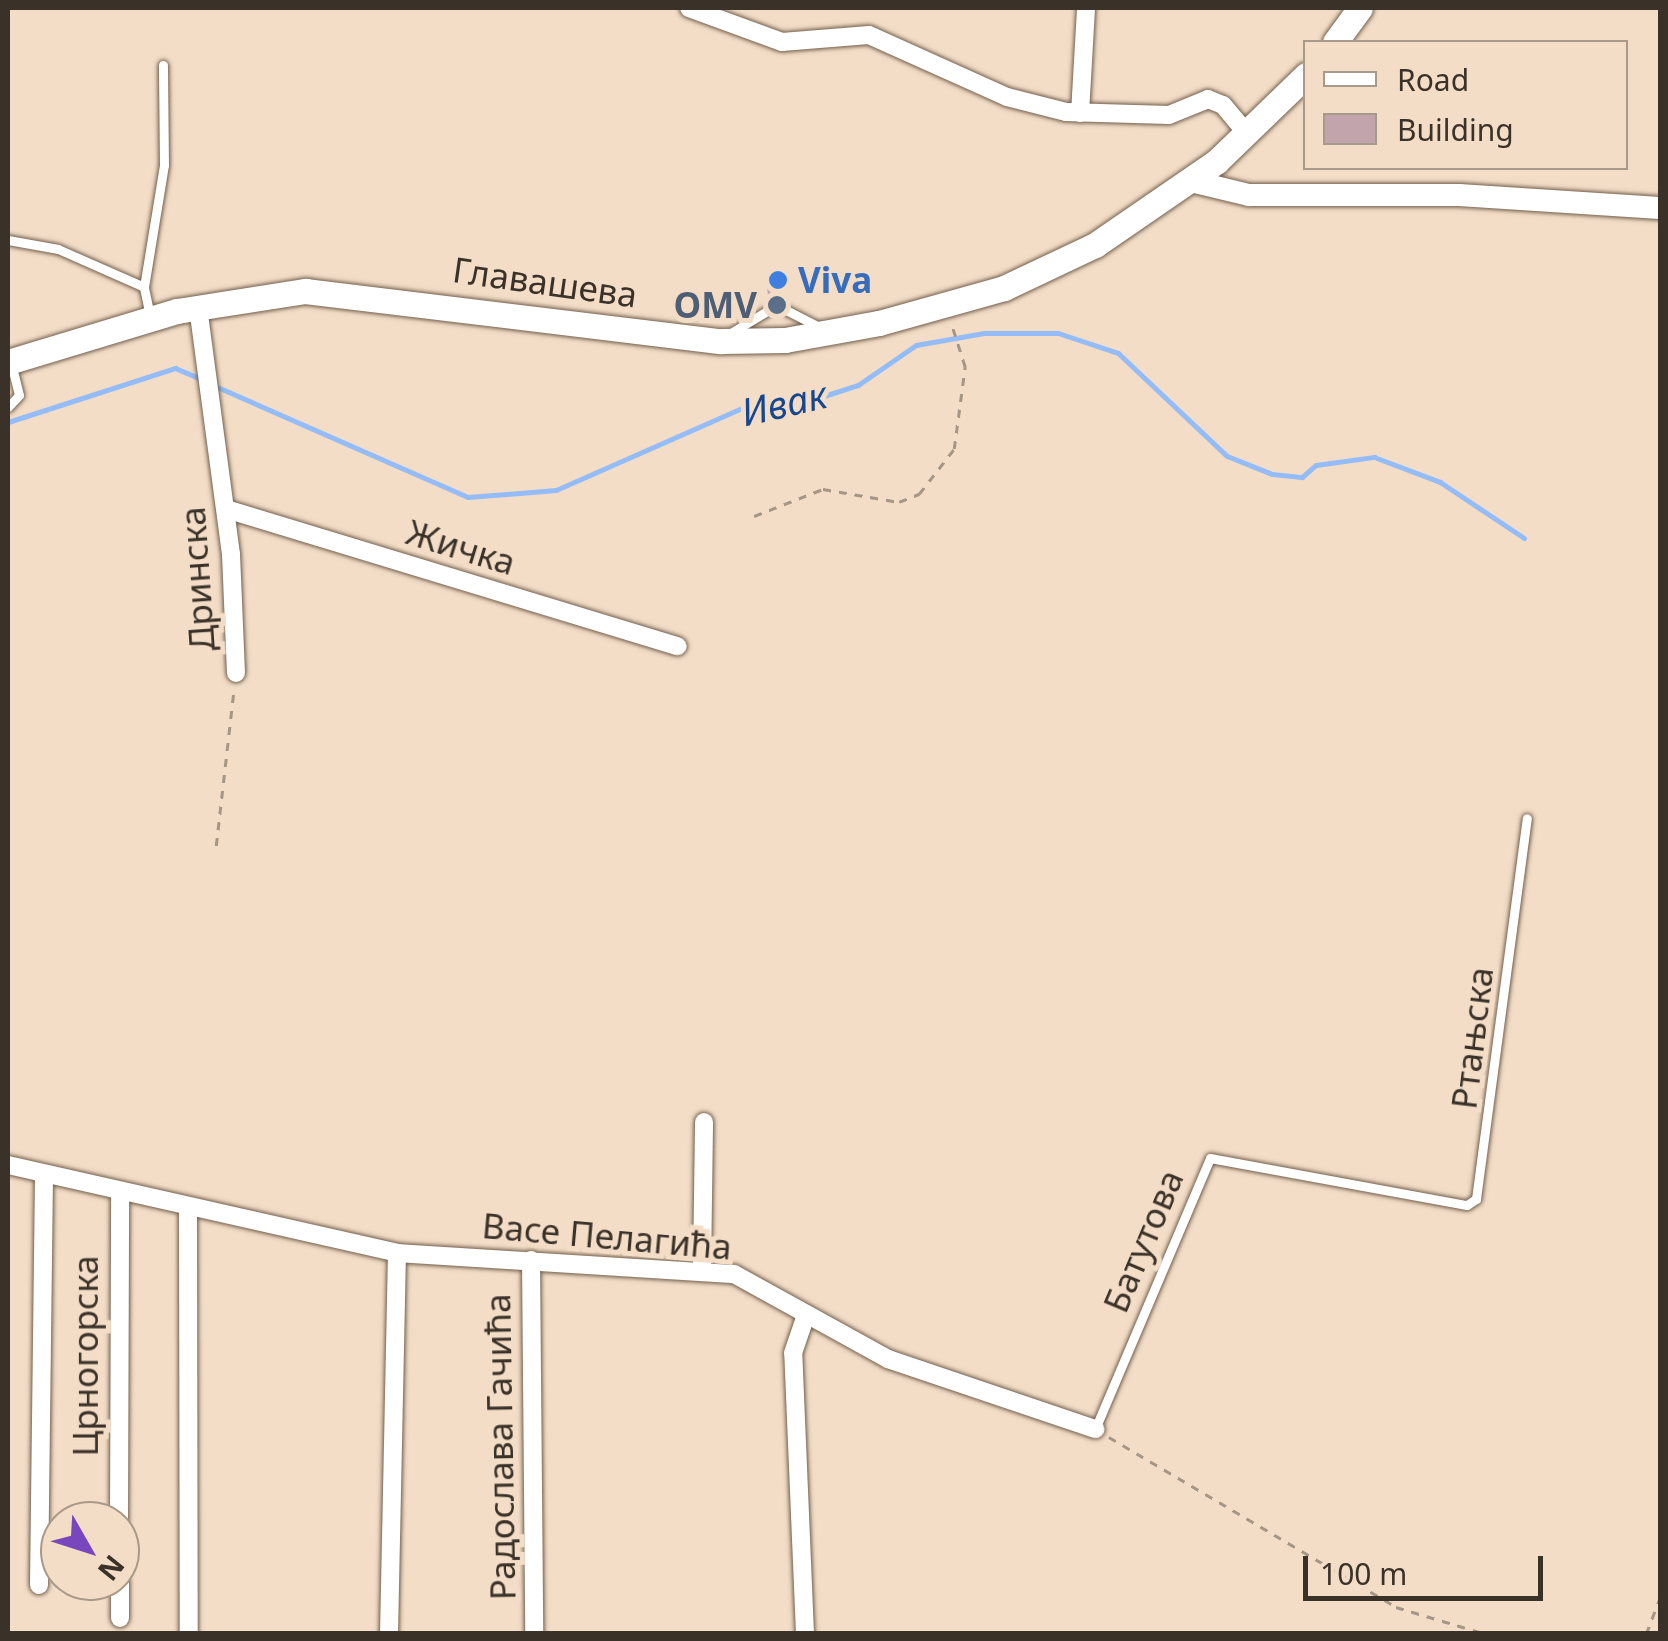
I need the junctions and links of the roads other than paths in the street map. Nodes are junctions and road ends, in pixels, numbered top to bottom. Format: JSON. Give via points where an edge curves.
{"nodes":[{"id":1,"x":689,"y":8,"type":"edge"},
{"id":2,"x":1086,"y":8,"type":"edge"},
{"id":3,"x":1360,"y":8,"type":"edge"},
{"id":4,"x":1336,"y":40,"type":"edge"},
{"id":5,"x":164,"y":64,"type":"dead end"},
{"id":6,"x":1303,"y":78,"type":"edge"},
{"id":7,"x":1080,"y":112,"type":"junction"},
{"id":8,"x":1247,"y":134,"type":"junction"},
{"id":9,"x":1191,"y":182,"type":"junction"},
{"id":10,"x":1660,"y":208,"type":"edge"},
{"id":11,"x":8,"y":240,"type":"edge"},
{"id":12,"x":144,"y":287,"type":"junction"},
{"id":13,"x":198,"y":308,"type":"junction"},
{"id":14,"x":784,"y":309,"type":"dead end"},
{"id":15,"x":768,"y":311,"type":"dead end"},
{"id":16,"x":151,"y":318,"type":"junction"},
{"id":17,"x":830,"y":333,"type":"junction"},
{"id":18,"x":720,"y":340,"type":"junction"},
{"id":19,"x":9,"y":362,"type":"edge"},
{"id":20,"x":8,"y":407,"type":"edge"},
{"id":21,"x":226,"y":509,"type":"junction"},
{"id":22,"x":678,"y":646,"type":"dead end"},
{"id":23,"x":236,"y":673,"type":"road end"},
{"id":24,"x":1527,"y":818,"type":"dead end"},
{"id":25,"x":704,"y":1122,"type":"dead end"},
{"id":26,"x":8,"y":1165,"type":"edge"},
{"id":27,"x":44,"y":1174,"type":"junction"},
{"id":28,"x":120,"y":1191,"type":"junction"},
{"id":29,"x":1416,"y":1192,"type":"joint"},
{"id":30,"x":188,"y":1210,"type":"junction"},
{"id":31,"x":397,"y":1253,"type":"junction"},
{"id":32,"x":530,"y":1260,"type":"junction"},
{"id":33,"x":702,"y":1269,"type":"junction"},
{"id":34,"x":806,"y":1315,"type":"junction"},
{"id":35,"x":1095,"y":1429,"type":"joint"},
{"id":36,"x":118,"y":1501,"type":"edge"},
{"id":37,"x":39,"y":1585,"type":"dead end"},
{"id":38,"x":120,"y":1601,"type":"edge"},
{"id":39,"x":120,"y":1618,"type":"dead end"},
{"id":40,"x":189,"y":1634,"type":"edge"},
{"id":41,"x":389,"y":1634,"type":"edge"},
{"id":42,"x":534,"y":1634,"type":"edge"},
{"id":43,"x":805,"y":1634,"type":"edge"}],
"edges":[{"from":1,"to":7,"type":"street","via":[[782,42],[869,34],[1007,96]]},
{"from":2,"to":7,"type":"street"},
{"from":3,"to":4,"type":"main road"},
{"from":5,"to":12,"type":"lane","via":[[164,165]]},
{"from":6,"to":8,"type":"main road","name":"Главашева"},
{"from":7,"to":8,"type":"street","via":[[1169,115],[1208,99]]},
{"from":8,"to":9,"type":"main road","name":"Главашева"},
{"from":9,"to":10,"type":"street","via":[[1250,195],[1459,196]]},
{"from":9,"to":17,"type":"main road","name":"Главашева","via":[[1095,245],[1022,280]]},
{"from":11,"to":12,"type":"lane","via":[[58,249]]},
{"from":12,"to":16,"type":"lane"},
{"from":13,"to":16,"type":"main road","name":"Главашева"},
{"from":13,"to":18,"type":"main road","name":"Главашева","via":[[283,292],[374,294]]},
{"from":13,"to":21,"type":"street","name":"Дринска"},
{"from":14,"to":17,"type":"lane"},
{"from":15,"to":18,"type":"lane"},
{"from":16,"to":19,"type":"main road","name":"Главашева"},
{"from":17,"to":18,"type":"main road","name":"Главашева"},
{"from":19,"to":20,"type":"lane","via":[[20,395]]},
{"from":21,"to":22,"type":"street","name":"Жичка"},
{"from":21,"to":23,"type":"street","name":"Дринска"},
{"from":24,"to":29,"type":"lane","name":"Ртањска","via":[[1481,1189],[1467,1205]]},
{"from":25,"to":33,"type":"street"},
{"from":26,"to":27,"type":"street","name":"Васе Пелагића"},
{"from":27,"to":28,"type":"street","name":"Васе Пелагића"},
{"from":27,"to":37,"type":"street"},
{"from":28,"to":30,"type":"street","name":"Васе Пелагића"},
{"from":28,"to":36,"type":"street","name":"Црногорска"},
{"from":29,"to":35,"type":"lane","name":"Батутова","via":[[1210,1158]]},
{"from":30,"to":31,"type":"street","name":"Васе Пелагића"},
{"from":30,"to":40,"type":"street"},
{"from":31,"to":32,"type":"street","name":"Васе Пелагића"},
{"from":31,"to":41,"type":"street"},
{"from":32,"to":33,"type":"street","name":"Васе Пелагића"},
{"from":32,"to":42,"type":"street","name":"Радослава Гачића"},
{"from":33,"to":34,"type":"street","name":"Васе Пелагића","via":[[734,1274]]},
{"from":34,"to":35,"type":"street","name":"Васе Пелагића","via":[[888,1360]]},
{"from":34,"to":43,"type":"street","via":[[793,1353]]},
{"from":38,"to":39,"type":"street"}]}
